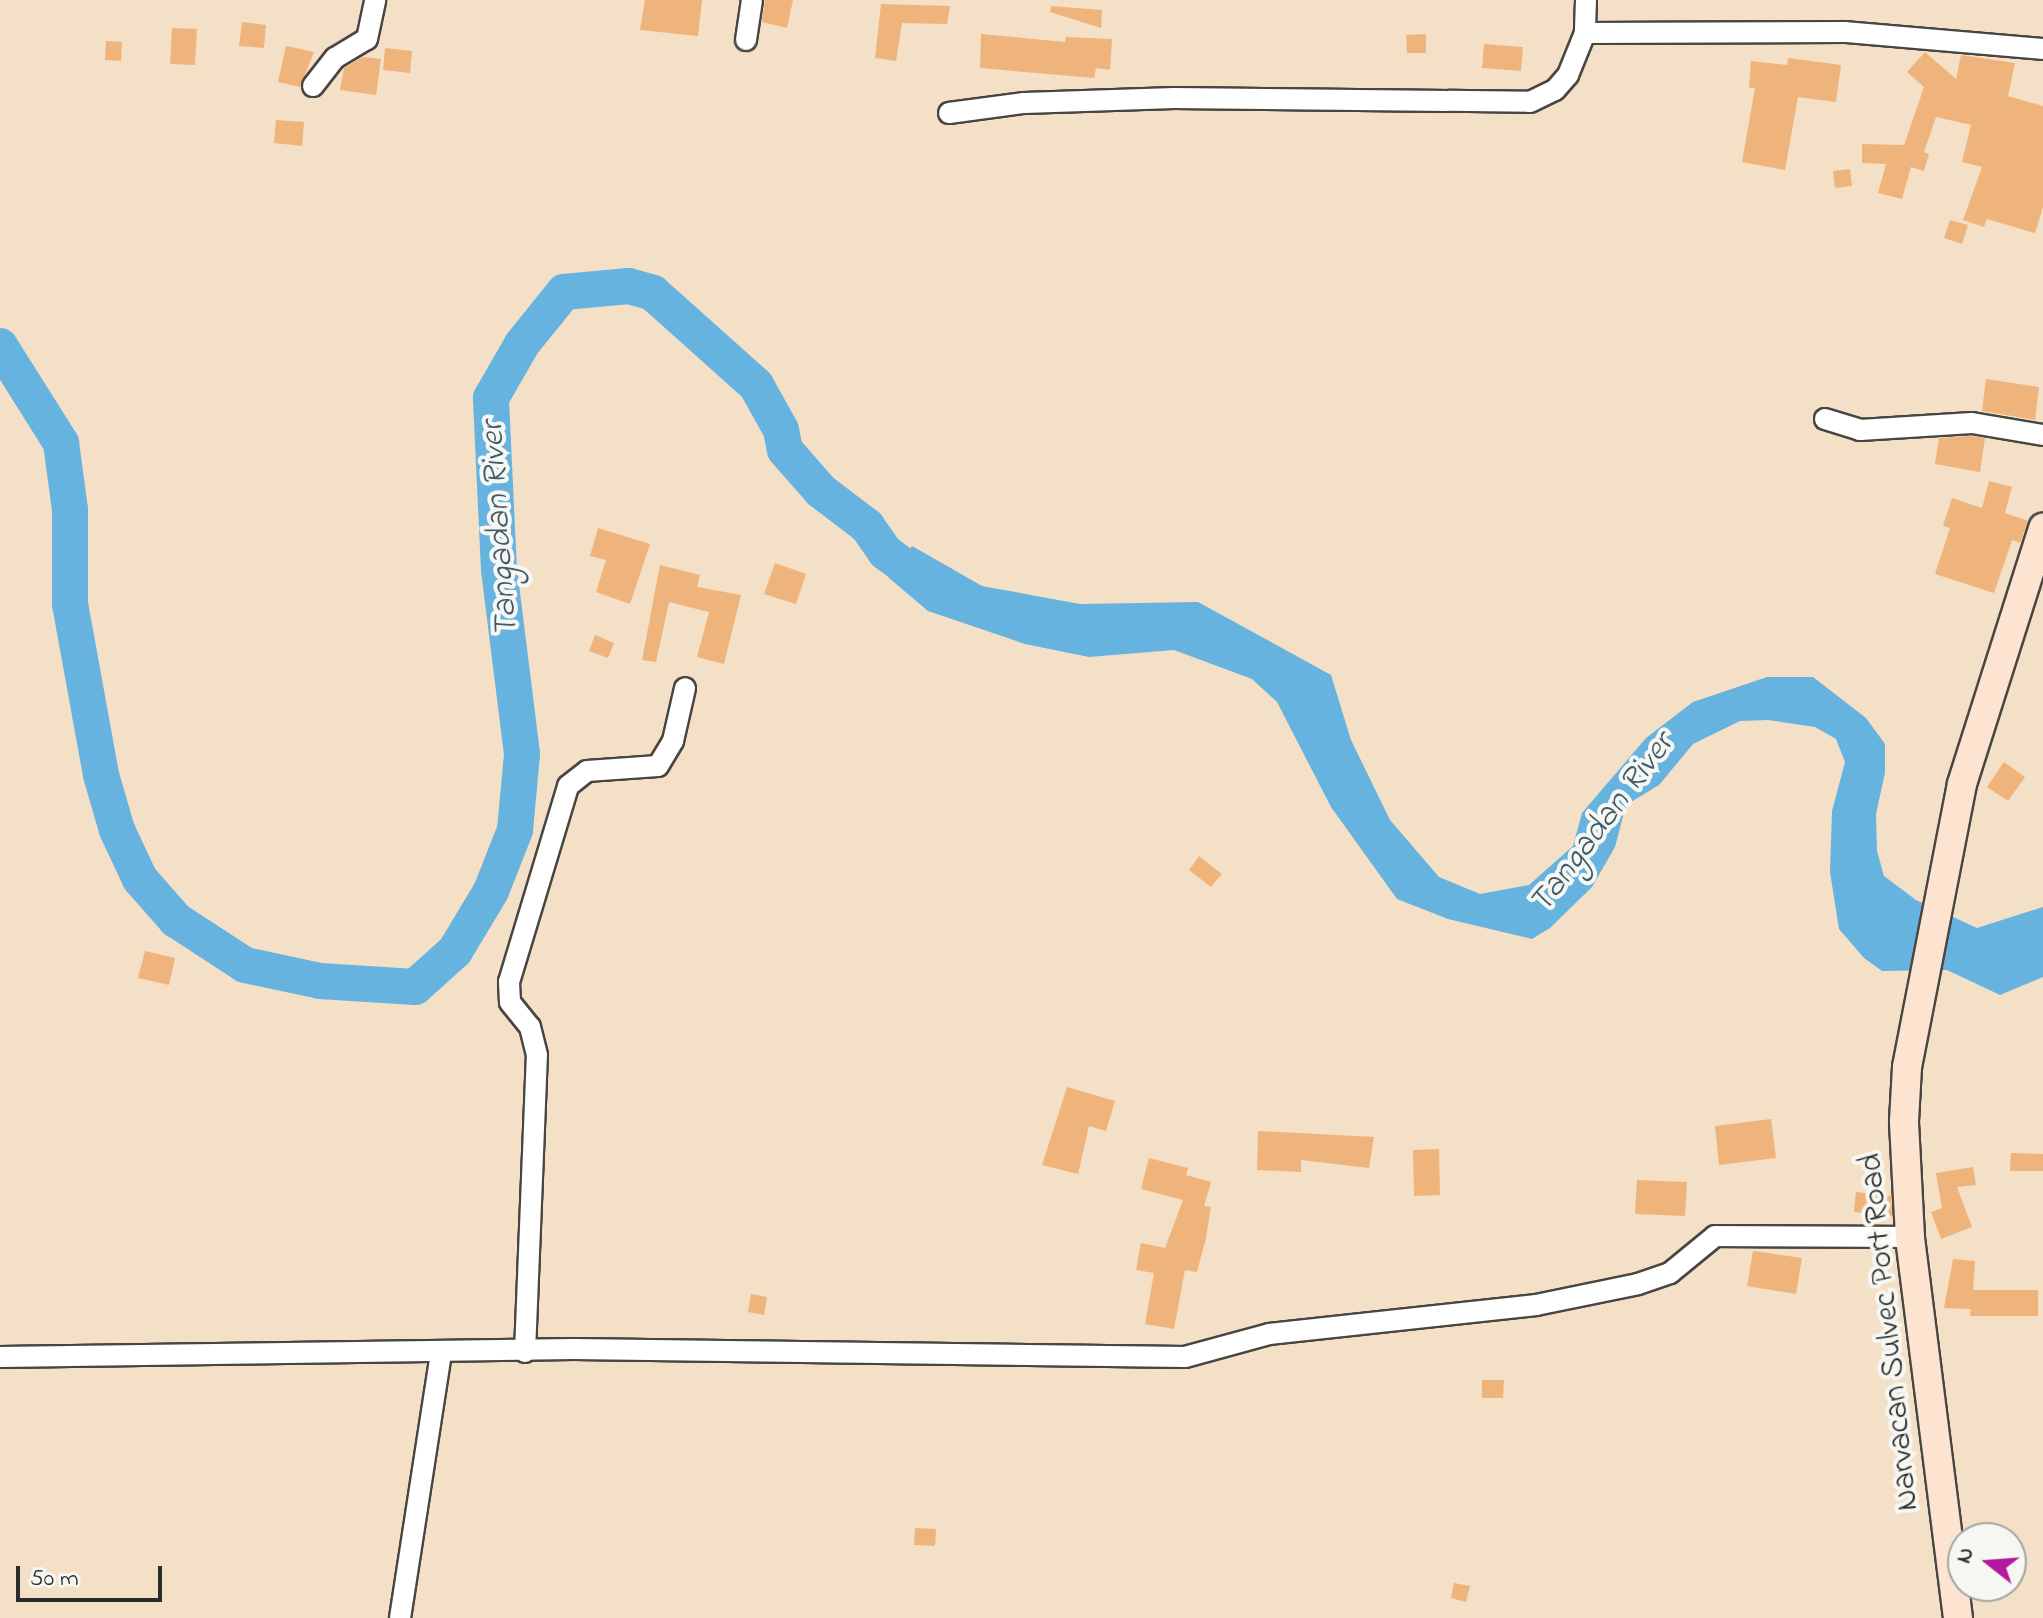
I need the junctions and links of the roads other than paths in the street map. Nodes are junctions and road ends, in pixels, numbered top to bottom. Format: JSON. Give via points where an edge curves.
{"nodes":[{"id":1,"x":375,"y":0,"type":"edge"},
{"id":2,"x":752,"y":0,"type":"edge"},
{"id":3,"x":1586,"y":0,"type":"edge"},
{"id":4,"x":1585,"y":33,"type":"junction"},
{"id":5,"x":746,"y":40,"type":"dead end"},
{"id":6,"x":2043,"y":49,"type":"edge"},
{"id":7,"x":313,"y":86,"type":"dead end"},
{"id":8,"x":949,"y":113,"type":"dead end"},
{"id":9,"x":1825,"y":419,"type":"dead end"},
{"id":10,"x":2043,"y":435,"type":"edge"},
{"id":11,"x":2043,"y":528,"type":"edge"},
{"id":12,"x":685,"y":688,"type":"dead end"},
{"id":13,"x":1910,"y":1237,"type":"junction"},
{"id":14,"x":525,"y":1352,"type":"junction"},
{"id":15,"x":441,"y":1354,"type":"junction"},
{"id":16,"x":0,"y":1357,"type":"edge"},
{"id":17,"x":400,"y":1618,"type":"edge"},
{"id":18,"x":1958,"y":1618,"type":"edge"}],
"edges":[{"from":1,"to":7,"type":"street","via":[[367,39],[335,58]]},
{"from":2,"to":5,"type":"street"},
{"from":3,"to":4,"type":"street"},
{"from":4,"to":6,"type":"street","via":[[1845,32]]},
{"from":4,"to":8,"type":"street","via":[[1568,75],[1555,90],[1530,102],[1174,98],[1049,102]]},
{"from":9,"to":10,"type":"street","via":[[1860,430],[1972,423]]},
{"from":11,"to":13,"type":"street","name":"Narvacan Sulvec Port Road","via":[[1962,784],[1922,975],[1904,1121]]},
{"from":12,"to":14,"type":"street","via":[[673,741],[658,766],[587,771],[568,786],[509,982],[510,1002],[530,1027],[537,1055]]},
{"from":13,"to":14,"type":"street","via":[[1715,1236],[1670,1273],[1638,1284],[1536,1305],[1269,1334],[1185,1357]]},
{"from":13,"to":18,"type":"street","name":"Narvacan Sulvec Port Road"},
{"from":14,"to":15,"type":"street"},
{"from":15,"to":16,"type":"street"},
{"from":15,"to":17,"type":"street"}]}
